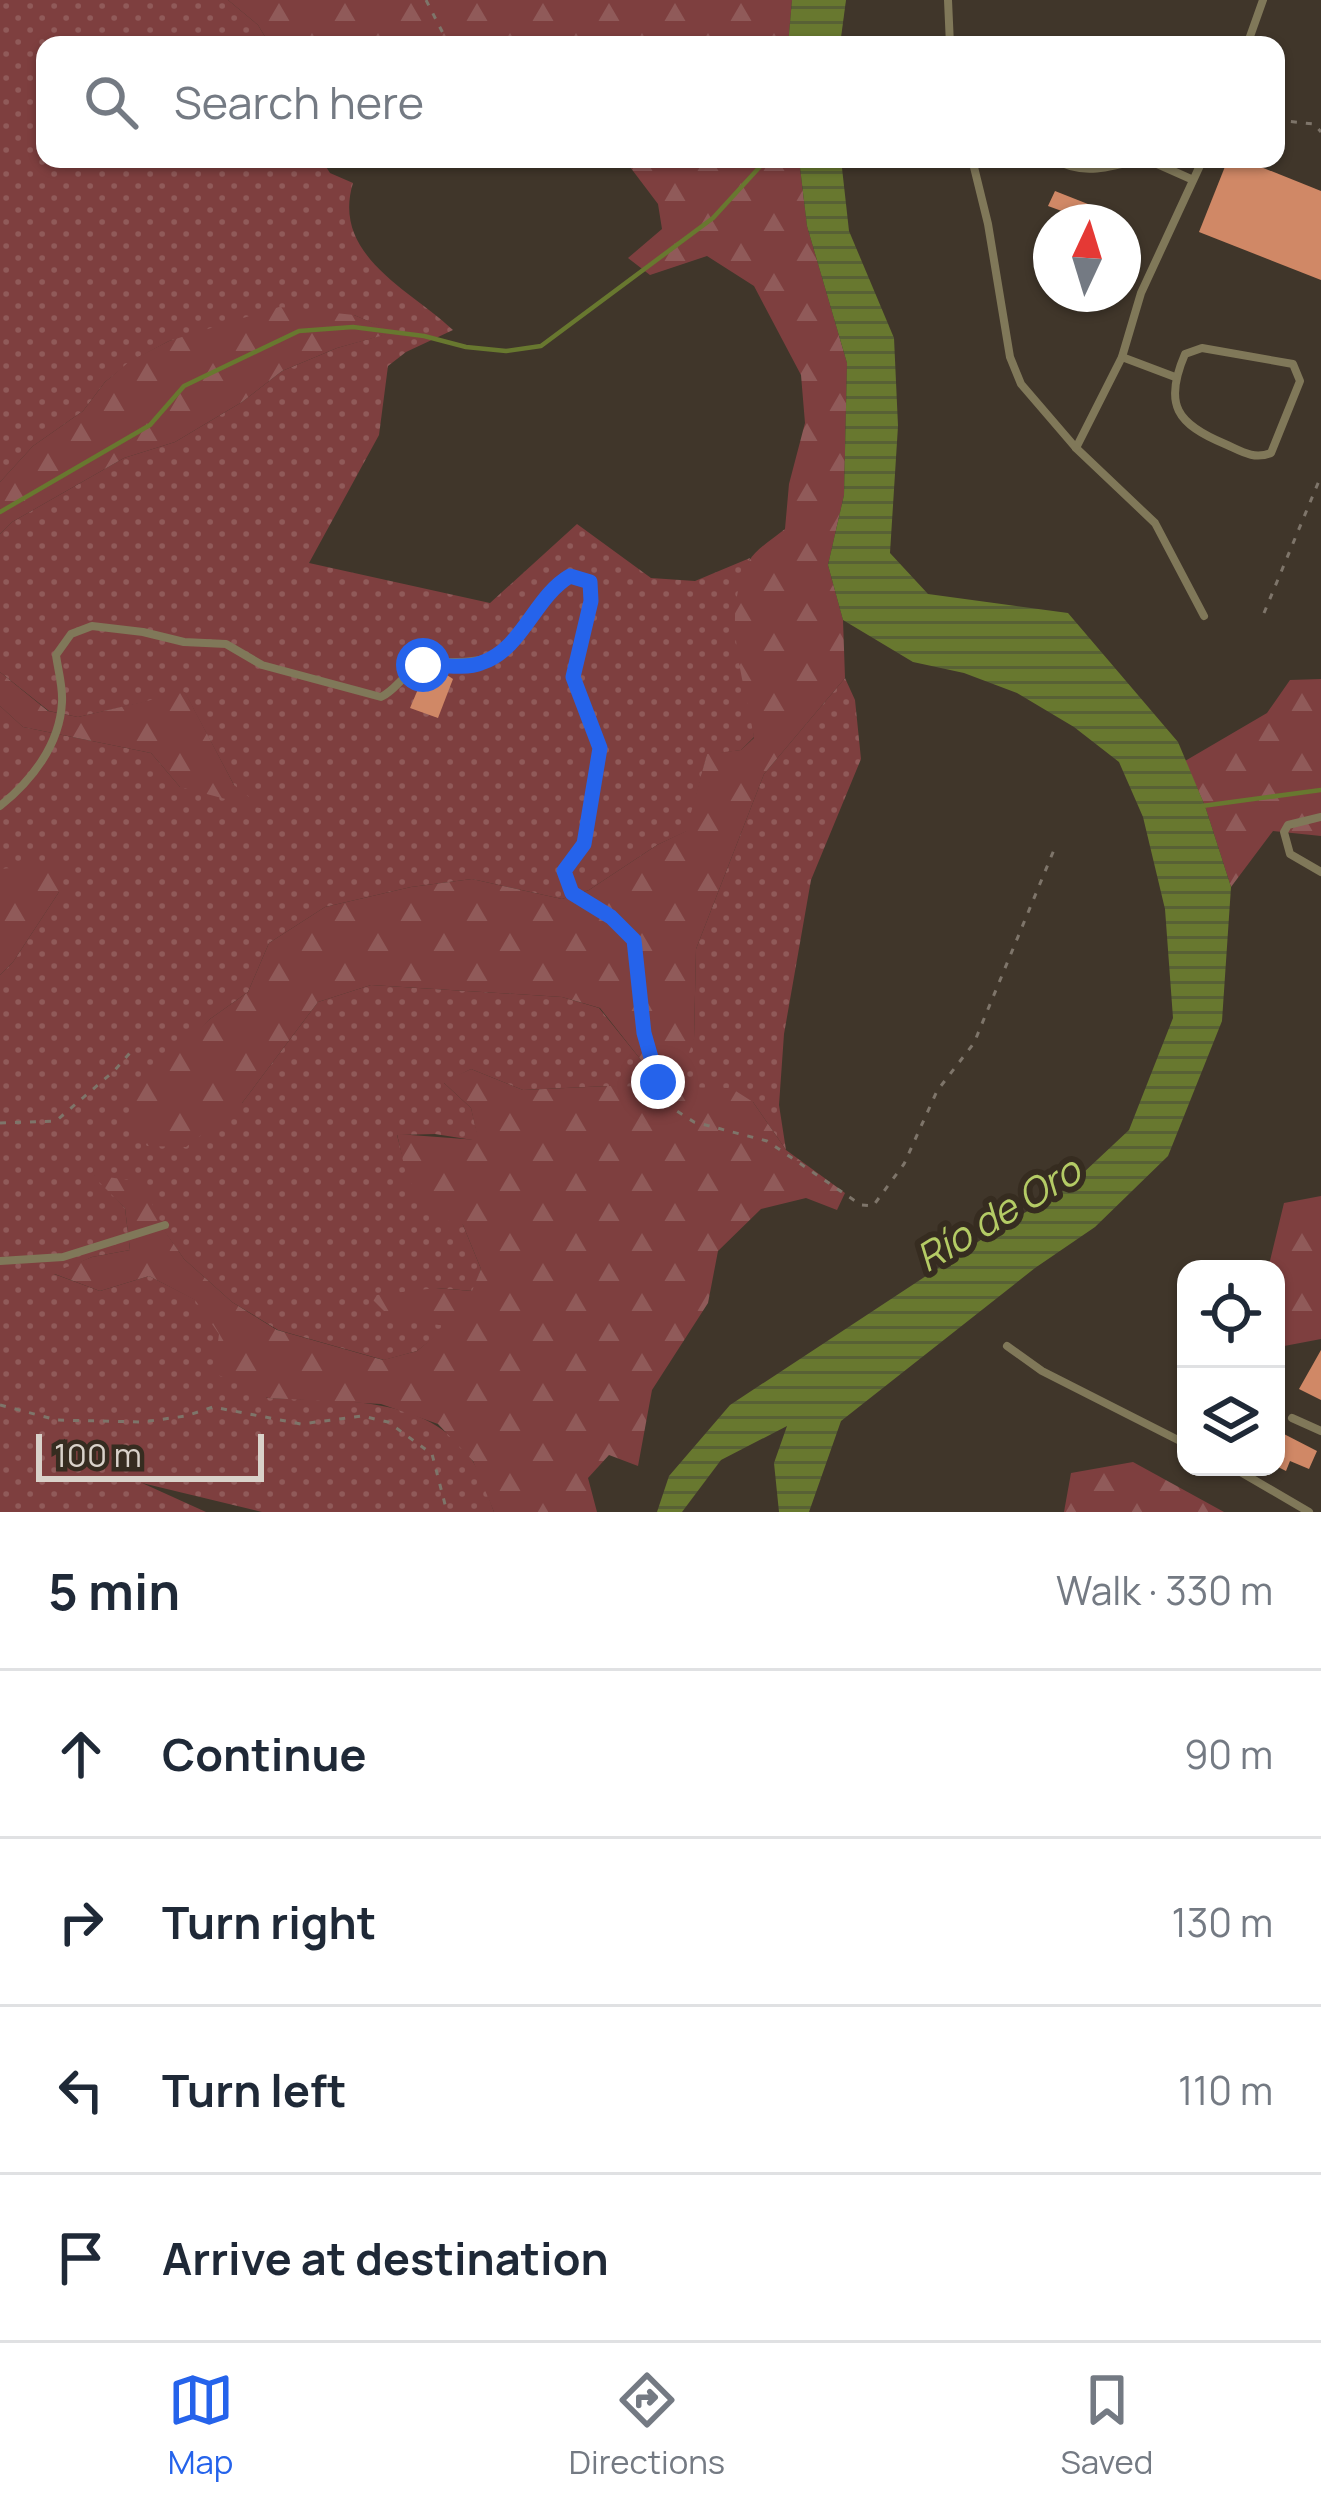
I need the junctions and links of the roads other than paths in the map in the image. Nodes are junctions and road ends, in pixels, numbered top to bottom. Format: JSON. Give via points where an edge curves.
{"nodes":[{"id":1,"x":948,"y":0,"type":"edge"},
{"id":2,"x":1263,"y":0,"type":"edge"},
{"id":3,"x":950,"y":36,"type":"edge"},
{"id":4,"x":1250,"y":36,"type":"edge"},
{"id":5,"x":974,"y":168,"type":"edge"},
{"id":6,"x":1165,"y":168,"type":"edge"},
{"id":7,"x":1197,"y":168,"type":"edge"},
{"id":8,"x":1191,"y":179,"type":"junction"},
{"id":9,"x":1122,"y":357,"type":"junction"},
{"id":10,"x":1175,"y":376,"type":"junction"},
{"id":11,"x":1076,"y":448,"type":"junction"},
{"id":12,"x":1204,"y":616,"type":"dead end"},
{"id":13,"x":573,"y":677,"type":"road end"},
{"id":14,"x":0,"y":806,"type":"edge"},
{"id":15,"x":1321,"y":817,"type":"edge"},
{"id":16,"x":1321,"y":872,"type":"edge"},
{"id":17,"x":165,"y":1225,"type":"dead end"},
{"id":18,"x":0,"y":1261,"type":"edge"},
{"id":19,"x":1007,"y":1346,"type":"dead end"},
{"id":20,"x":1292,"y":1418,"type":"dead end"},
{"id":21,"x":1321,"y":1431,"type":"edge"},
{"id":22,"x":1177,"y":1439,"type":"edge"},
{"id":23,"x":1247,"y":1476,"type":"edge"},
{"id":24,"x":1309,"y":1512,"type":"edge"}],
"edges":[{"from":1,"to":3,"type":"lane"},
{"from":2,"to":4,"type":"lane"},
{"from":5,"to":11,"type":"lane","via":[[1010,357],[1021,384]]},
{"from":6,"to":8,"type":"lane"},
{"from":7,"to":8,"type":"lane"},
{"from":8,"to":9,"type":"lane"},
{"from":9,"to":10,"type":"lane"},
{"from":9,"to":11,"type":"lane"},
{"from":10,"to":10,"type":"lane","via":[[1185,354],[1202,348],[1293,364],[1300,381],[1271,453],[1254,457],[1194,431],[1175,405]]},
{"from":11,"to":12,"type":"lane","via":[[1155,523]]},
{"from":13,"to":14,"type":"lane","via":[[592,588],[570,576],[517,638],[481,663],[423,665],[382,697],[262,665],[226,644],[92,626],[70,634],[56,655],[62,704],[51,742],[29,783]]},
{"from":15,"to":16,"type":"lane","via":[[1284,832],[1290,854]]},
{"from":17,"to":18,"type":"lane","via":[[63,1257]]},
{"from":19,"to":22,"type":"lane"},
{"from":20,"to":21,"type":"lane"},
{"from":23,"to":24,"type":"lane"}]}
